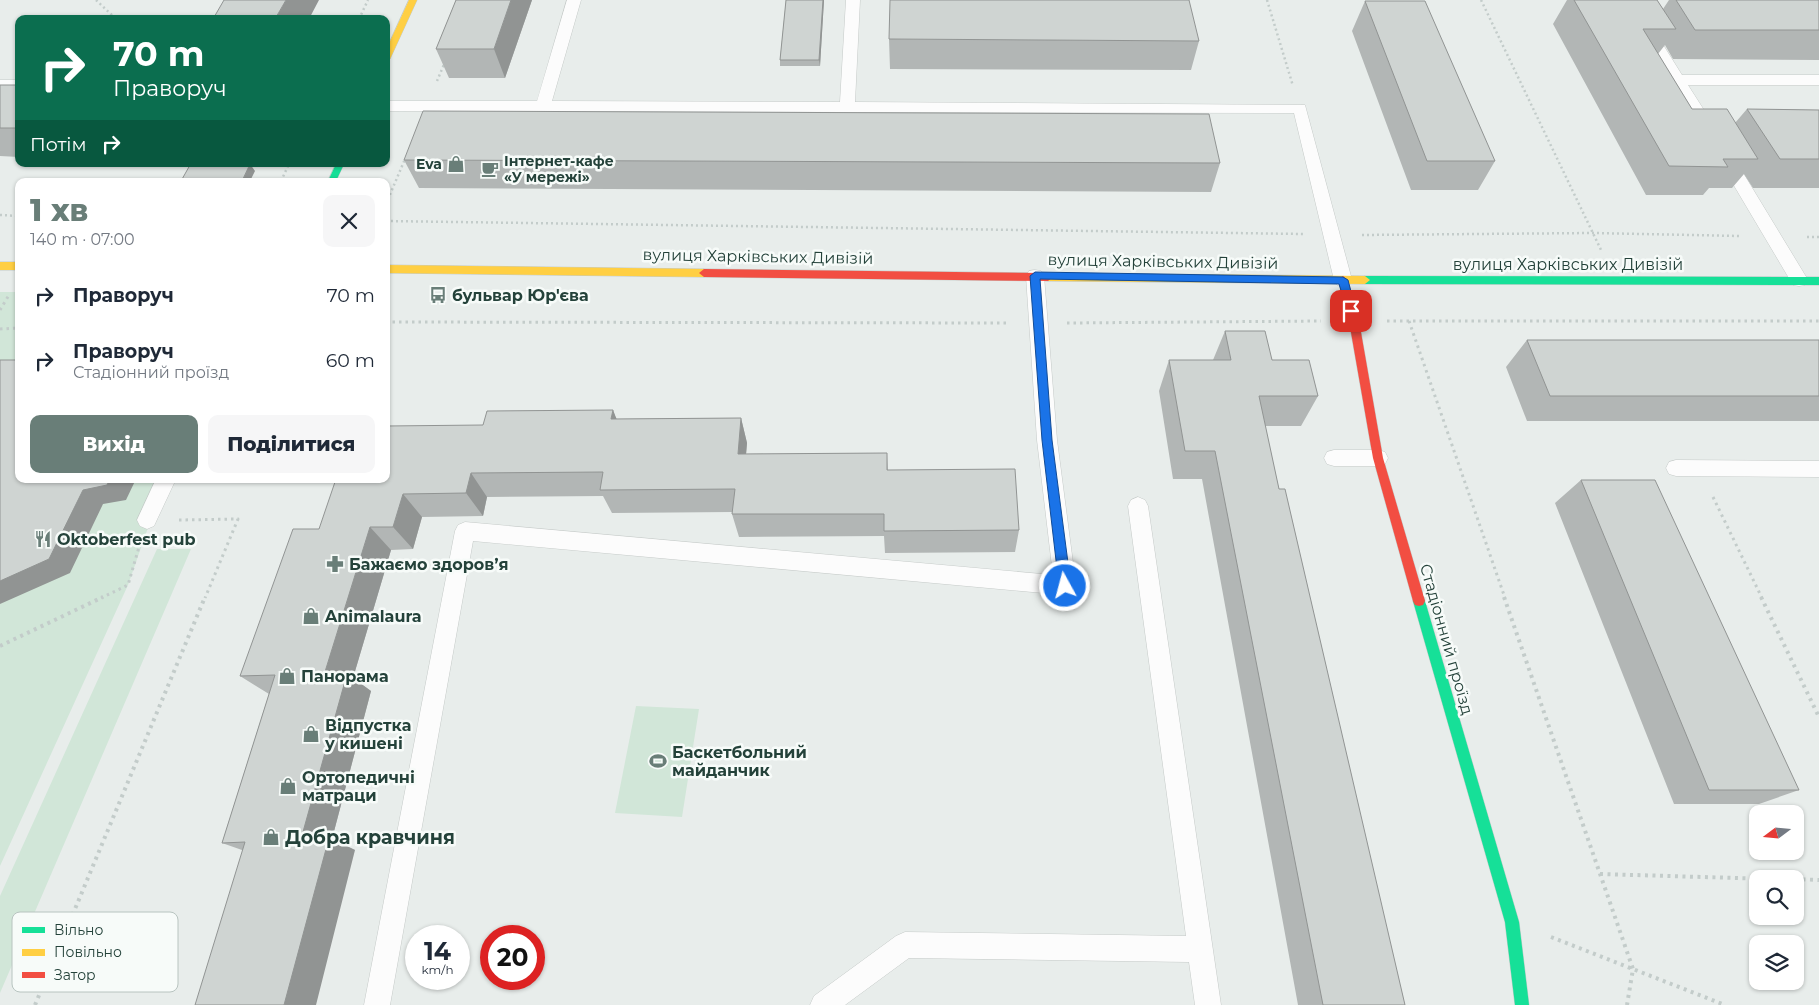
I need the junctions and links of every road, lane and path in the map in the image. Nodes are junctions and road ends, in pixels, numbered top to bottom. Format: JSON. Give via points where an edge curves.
{"nodes":[{"id":1,"x":96,"y":0,"type":"edge"},
{"id":2,"x":368,"y":0,"type":"edge"},
{"id":3,"x":413,"y":0,"type":"edge"},
{"id":4,"x":574,"y":0,"type":"edge"},
{"id":5,"x":853,"y":0,"type":"edge"},
{"id":6,"x":1267,"y":0,"type":"edge"},
{"id":7,"x":1481,"y":0,"type":"edge"},
{"id":8,"x":1628,"y":0,"type":"edge"},
{"id":9,"x":112,"y":15,"type":"edge"},
{"id":10,"x":361,"y":15,"type":"edge"},
{"id":11,"x":390,"y":50,"type":"edge"},
{"id":12,"x":1678,"y":80,"type":"junction"},
{"id":13,"x":1819,"y":80,"type":"edge"},
{"id":14,"x":0,"y":85,"type":"edge"},
{"id":15,"x":15,"y":85,"type":"edge"},
{"id":16,"x":390,"y":106,"type":"edge"},
{"id":17,"x":543,"y":106,"type":"junction"},
{"id":18,"x":847,"y":107,"type":"junction"},
{"id":19,"x":1300,"y":108,"type":"junction"},
{"id":20,"x":0,"y":215,"type":"edge"},
{"id":21,"x":15,"y":216,"type":"edge"},
{"id":22,"x":390,"y":220,"type":"edge"},
{"id":23,"x":1593,"y":233,"type":"junction"},
{"id":24,"x":1332,"y":235,"type":"junction"},
{"id":25,"x":1773,"y":237,"type":"junction"},
{"id":26,"x":1819,"y":237,"type":"edge"},
{"id":27,"x":0,"y":266,"type":"edge"},
{"id":28,"x":15,"y":266,"type":"edge"},
{"id":29,"x":390,"y":269,"type":"edge"},
{"id":30,"x":1035,"y":276,"type":"junction"},
{"id":31,"x":1615,"y":279,"type":"junction"},
{"id":32,"x":1343,"y":280,"type":"junction"},
{"id":33,"x":1799,"y":280,"type":"junction"},
{"id":34,"x":1819,"y":281,"type":"edge"},
{"id":35,"x":1354,"y":321,"type":"junction"},
{"id":36,"x":1408,"y":321,"type":"junction"},
{"id":37,"x":1819,"y":321,"type":"edge"},
{"id":38,"x":390,"y":322,"type":"edge"},
{"id":39,"x":1038,"y":323,"type":"junction"},
{"id":40,"x":0,"y":328,"type":"edge"},
{"id":41,"x":15,"y":328,"type":"edge"},
{"id":42,"x":1334,"y":458,"type":"dead end"},
{"id":43,"x":1378,"y":458,"type":"junction"},
{"id":44,"x":1676,"y":468,"type":"dead end"},
{"id":45,"x":1699,"y":468,"type":"junction"},
{"id":46,"x":1819,"y":468,"type":"edge"},
{"id":47,"x":164,"y":483,"type":"edge"},
{"id":48,"x":1138,"y":506,"type":"dead end"},
{"id":49,"x":147,"y":520,"type":"junction"},
{"id":50,"x":0,"y":646,"type":"edge"},
{"id":51,"x":1819,"y":717,"type":"edge"},
{"id":52,"x":1600,"y":874,"type":"junction"},
{"id":53,"x":1749,"y":878,"type":"edge"},
{"id":54,"x":1804,"y":879,"type":"edge"},
{"id":55,"x":1819,"y":880,"type":"edge"},
{"id":56,"x":74,"y":912,"type":"edge"},
{"id":57,"x":1512,"y":922,"type":"junction"},
{"id":58,"x":1200,"y":948,"type":"junction"},
{"id":59,"x":1633,"y":969,"type":"junction"},
{"id":60,"x":40,"y":992,"type":"edge"},
{"id":61,"x":35,"y":1005,"type":"edge"},
{"id":62,"x":377,"y":1005,"type":"edge"},
{"id":63,"x":823,"y":1005,"type":"edge"},
{"id":64,"x":1208,"y":1005,"type":"edge"},
{"id":65,"x":1522,"y":1005,"type":"edge"},
{"id":66,"x":1627,"y":1005,"type":"edge"},
{"id":67,"x":1725,"y":1005,"type":"edge"}],
"edges":[{"from":1,"to":9,"type":"path"},
{"from":2,"to":10,"type":"path"},
{"from":3,"to":11,"type":"street"},
{"from":4,"to":17,"type":"lane"},
{"from":5,"to":18,"type":"lane"},
{"from":6,"to":19,"type":"path"},
{"from":7,"to":23,"type":"path"},
{"from":8,"to":12,"type":"lane"},
{"from":12,"to":13,"type":"lane"},
{"from":12,"to":25,"type":"lane"},
{"from":14,"to":15,"type":"lane"},
{"from":16,"to":17,"type":"lane"},
{"from":17,"to":18,"type":"lane"},
{"from":18,"to":19,"type":"lane"},
{"from":19,"to":24,"type":"lane"},
{"from":20,"to":21,"type":"path"},
{"from":22,"to":24,"type":"path"},
{"from":23,"to":24,"type":"path"},
{"from":23,"to":25,"type":"path"},
{"from":23,"to":31,"type":"path"},
{"from":24,"to":32,"type":"lane"},
{"from":25,"to":26,"type":"path"},
{"from":25,"to":33,"type":"lane"},
{"from":27,"to":28,"type":"street"},
{"from":29,"to":30,"type":"street","name":"вулиця Харківських Дивізій"},
{"from":30,"to":32,"type":"street","name":"вулиця Харківських Дивізій"},
{"from":30,"to":39,"type":"lane"},
{"from":31,"to":32,"type":"street","name":"вулиця Харківських Дивізій"},
{"from":31,"to":33,"type":"street","name":"вулиця Харківських Дивізій"},
{"from":32,"to":35,"type":"street","name":"Стадіонний проїзд"},
{"from":33,"to":34,"type":"street","name":"вулиця Харківських Дивізій"},
{"from":35,"to":36,"type":"path"},
{"from":35,"to":39,"type":"path"},
{"from":35,"to":43,"type":"street","name":"Стадіонний проїзд"},
{"from":36,"to":37,"type":"path"},
{"from":36,"to":52,"type":"path"},
{"from":38,"to":39,"type":"path"},
{"from":39,"to":62,"type":"lane","via":[[1047,440],[1065,586],[465,531]]},
{"from":40,"to":41,"type":"path"},
{"from":42,"to":43,"type":"lane"},
{"from":43,"to":57,"type":"street","name":"Стадіонний проїзд"},
{"from":44,"to":45,"type":"lane"},
{"from":45,"to":46,"type":"lane"},
{"from":45,"to":51,"type":"path"},
{"from":47,"to":49,"type":"lane"},
{"from":48,"to":58,"type":"lane"},
{"from":49,"to":50,"type":"path","via":[[128,585]]},
{"from":49,"to":56,"type":"path","via":[[238,518]]},
{"from":52,"to":53,"type":"path"},
{"from":52,"to":59,"type":"path"},
{"from":54,"to":55,"type":"path"},
{"from":57,"to":59,"type":"path"},
{"from":57,"to":65,"type":"street","name":"Стадіонний проїзд"},
{"from":58,"to":63,"type":"lane","via":[[905,945]]},
{"from":58,"to":64,"type":"lane"},
{"from":59,"to":66,"type":"path"},
{"from":59,"to":67,"type":"path"},
{"from":60,"to":61,"type":"path"}]}
